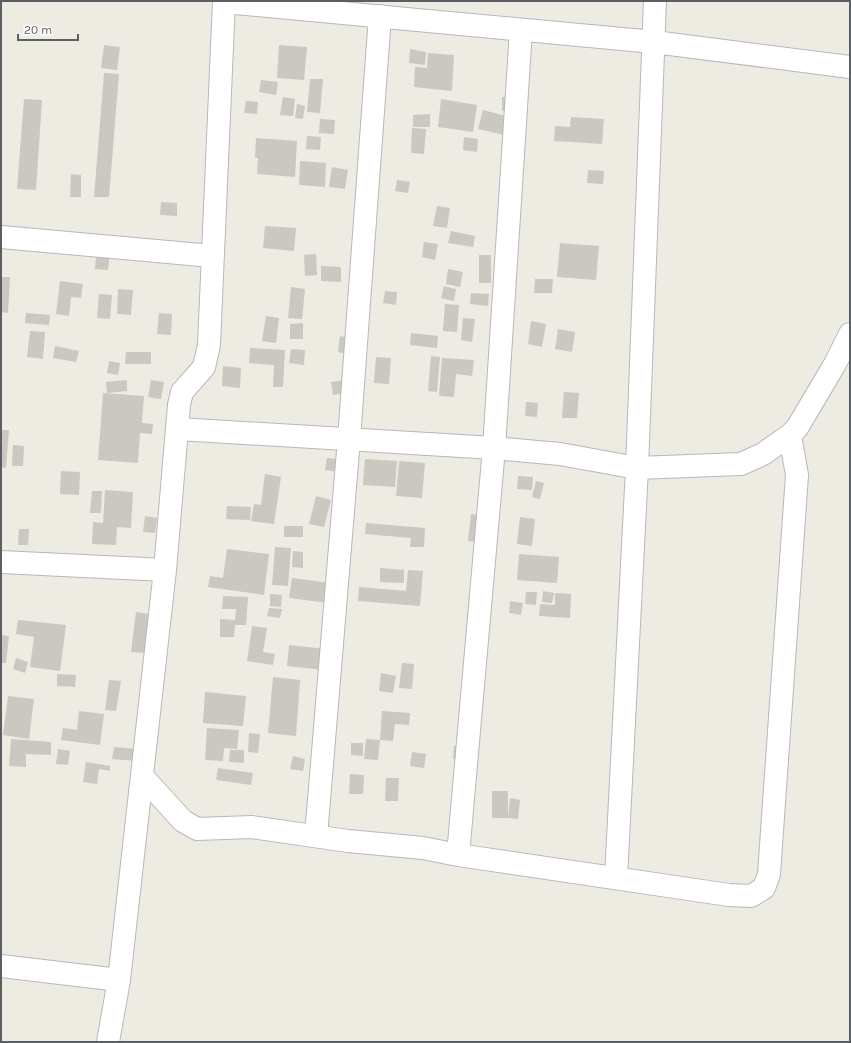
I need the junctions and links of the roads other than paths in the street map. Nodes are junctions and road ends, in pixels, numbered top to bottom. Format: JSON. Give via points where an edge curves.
{"nodes":[{"id":1,"x":224,"y":1,"type":"edge"},
{"id":2,"x":655,"y":1,"type":"edge"},
{"id":3,"x":380,"y":16,"type":"junction"},
{"id":4,"x":521,"y":30,"type":"junction"},
{"id":5,"x":654,"y":42,"type":"junction"},
{"id":6,"x":850,"y":67,"type":"edge"},
{"id":7,"x":1,"y":237,"type":"edge"},
{"id":8,"x":212,"y":256,"type":"junction"},
{"id":9,"x":850,"y":334,"type":"edge"},
{"id":10,"x":178,"y":429,"type":"junction"},
{"id":11,"x":790,"y":435,"type":"junction"},
{"id":12,"x":349,"y":439,"type":"junction"},
{"id":13,"x":494,"y":448,"type":"junction"},
{"id":14,"x":637,"y":468,"type":"junction"},
{"id":15,"x":1,"y":562,"type":"edge"},
{"id":16,"x":165,"y":570,"type":"junction"},
{"id":17,"x":142,"y":776,"type":"junction"},
{"id":18,"x":316,"y":836,"type":"junction"},
{"id":19,"x":458,"y":855,"type":"junction"},
{"id":20,"x":616,"y":878,"type":"junction"},
{"id":21,"x":1,"y":966,"type":"edge"},
{"id":22,"x":119,"y":980,"type":"junction"},
{"id":23,"x":108,"y":1042,"type":"edge"}],
"edges":[{"from":1,"to":3,"type":"street"},
{"from":1,"to":8,"type":"street"},
{"from":2,"to":5,"type":"street"},
{"from":3,"to":4,"type":"street"},
{"from":3,"to":12,"type":"street"},
{"from":4,"to":5,"type":"street"},
{"from":4,"to":13,"type":"street"},
{"from":5,"to":6,"type":"street"},
{"from":5,"to":14,"type":"street"},
{"from":7,"to":8,"type":"street"},
{"from":8,"to":10,"type":"street","via":[[209,345],[204,367],[182,392]]},
{"from":9,"to":11,"type":"street","via":[[797,428]]},
{"from":10,"to":12,"type":"street"},
{"from":10,"to":16,"type":"street"},
{"from":11,"to":14,"type":"street","via":[[763,454],[741,464]]},
{"from":11,"to":20,"type":"street","via":[[796,460],[797,488],[769,874],[764,888],[751,896],[729,895]]},
{"from":12,"to":13,"type":"street"},
{"from":12,"to":18,"type":"street"},
{"from":13,"to":14,"type":"street","via":[[560,454]]},
{"from":13,"to":19,"type":"street"},
{"from":14,"to":20,"type":"street"},
{"from":15,"to":16,"type":"street"},
{"from":16,"to":17,"type":"street"},
{"from":17,"to":18,"type":"street","via":[[183,821],[197,829],[252,827]]},
{"from":17,"to":22,"type":"street"},
{"from":18,"to":19,"type":"street","via":[[423,848]]},
{"from":19,"to":20,"type":"street"},
{"from":21,"to":22,"type":"street"},
{"from":22,"to":23,"type":"street"}]}
